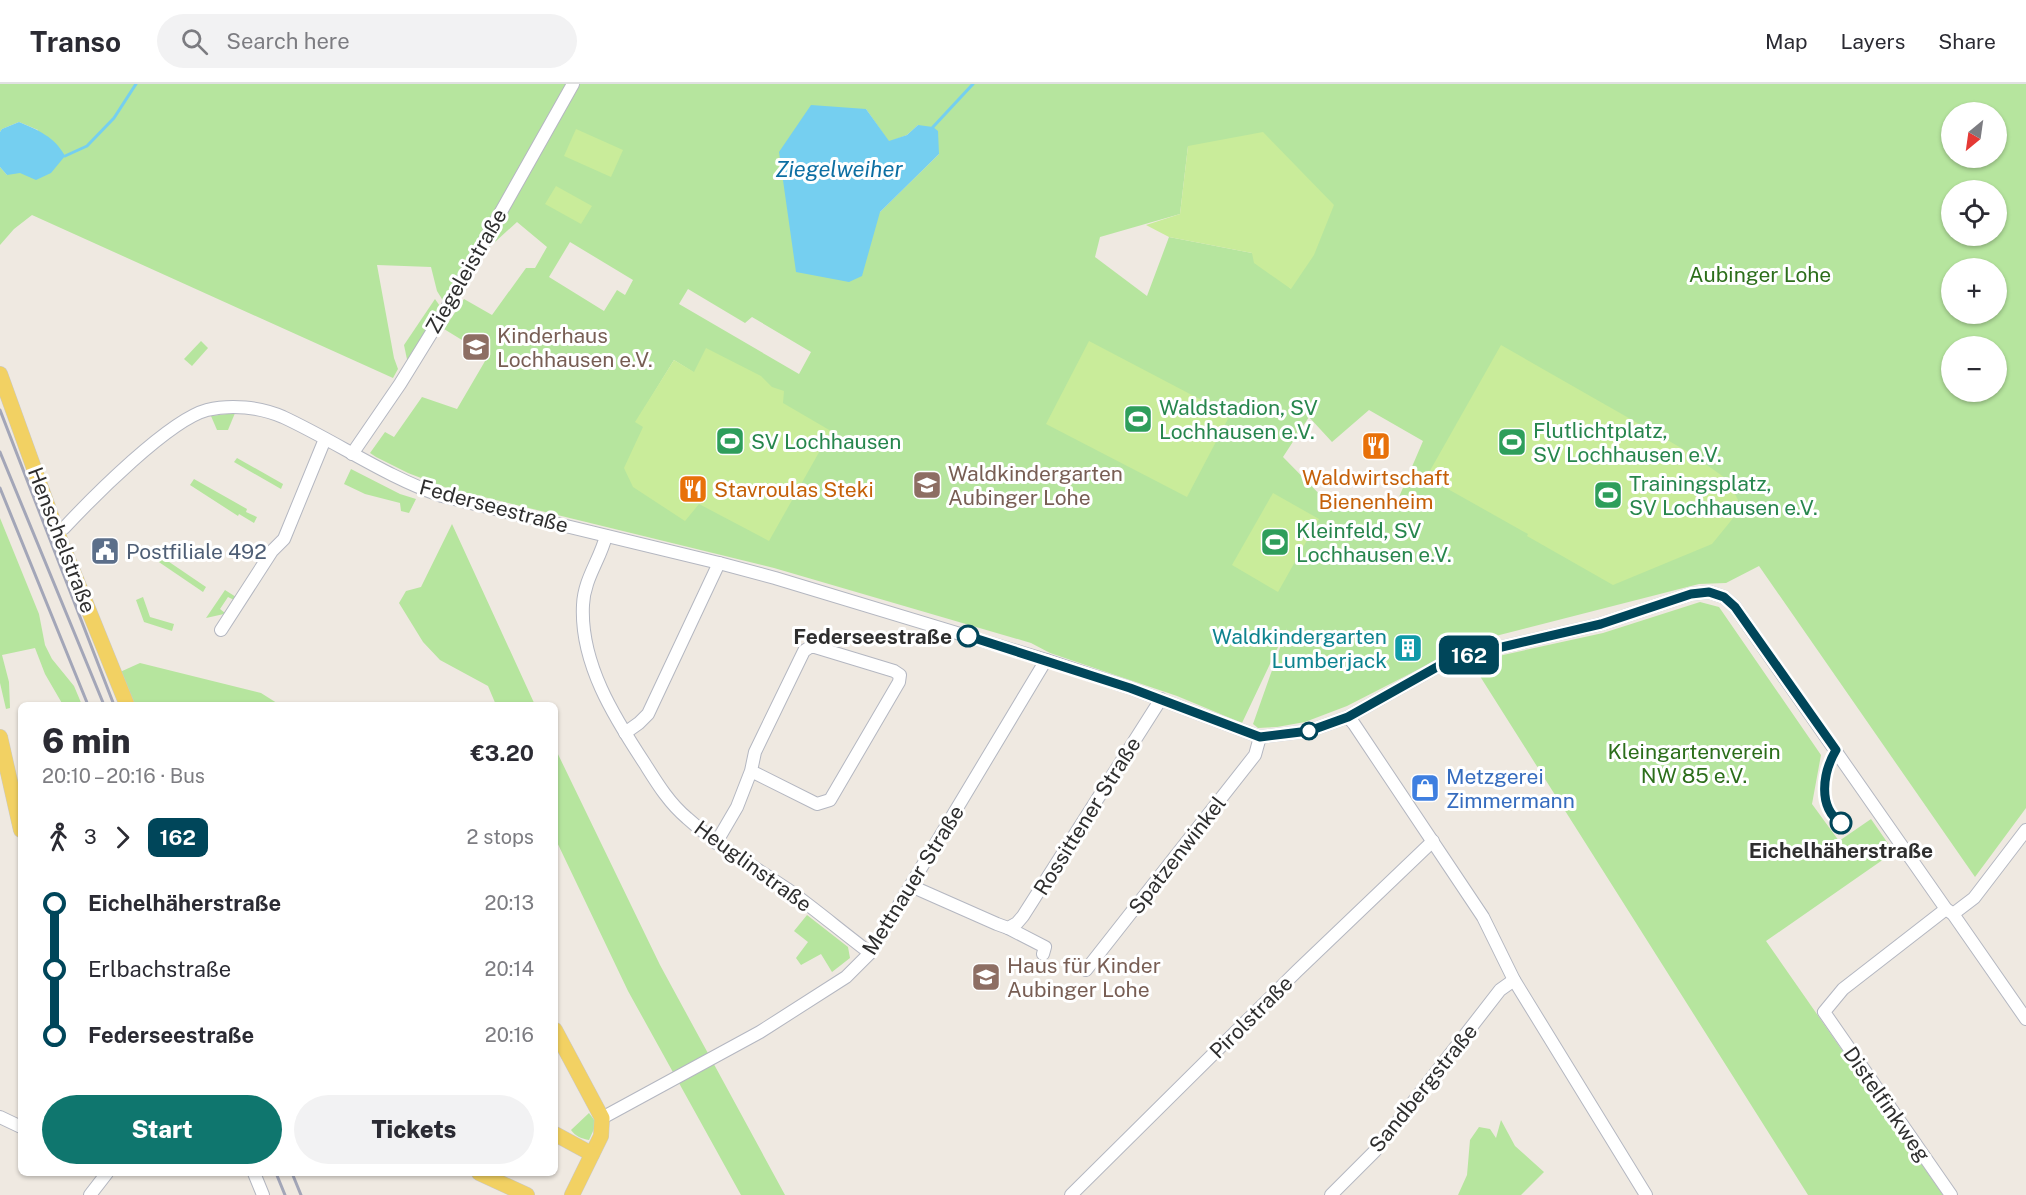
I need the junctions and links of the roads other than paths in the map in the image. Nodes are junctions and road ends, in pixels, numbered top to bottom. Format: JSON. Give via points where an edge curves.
{"nodes":[{"id":1,"x":573,"y":84,"type":"edge"},
{"id":2,"x":0,"y":374,"type":"edge"},
{"id":3,"x":325,"y":439,"type":"junction"},
{"id":4,"x":352,"y":454,"type":"junction"},
{"id":5,"x":57,"y":532,"type":"junction"},
{"id":6,"x":606,"y":536,"type":"junction"},
{"id":7,"x":719,"y":563,"type":"junction"},
{"id":8,"x":221,"y":630,"type":"dead end"},
{"id":9,"x":1046,"y":660,"type":"junction"},
{"id":10,"x":1161,"y":699,"type":"junction"},
{"id":11,"x":126,"y":702,"type":"edge"},
{"id":12,"x":1348,"y":717,"type":"junction"},
{"id":13,"x":625,"y":733,"type":"junction"},
{"id":14,"x":0,"y":737,"type":"edge"},
{"id":15,"x":1260,"y":737,"type":"junction"},
{"id":16,"x":751,"y":771,"type":"junction"},
{"id":17,"x":18,"y":817,"type":"edge"},
{"id":18,"x":2026,"y":830,"type":"edge"},
{"id":19,"x":1433,"y":841,"type":"junction"},
{"id":20,"x":717,"y":843,"type":"junction"},
{"id":21,"x":911,"y":886,"type":"junction"},
{"id":22,"x":1949,"y":912,"type":"junction"},
{"id":23,"x":1008,"y":928,"type":"junction"},
{"id":24,"x":870,"y":953,"type":"junction"},
{"id":25,"x":1043,"y":954,"type":"dead end"},
{"id":26,"x":1086,"y":970,"type":"dead end"},
{"id":27,"x":1514,"y":980,"type":"junction"},
{"id":28,"x":2026,"y":1019,"type":"edge"},
{"id":29,"x":558,"y":1035,"type":"edge"},
{"id":30,"x":0,"y":1117,"type":"edge"},
{"id":31,"x":602,"y":1118,"type":"junction"},
{"id":32,"x":18,"y":1126,"type":"edge"},
{"id":33,"x":558,"y":1136,"type":"edge"},
{"id":34,"x":592,"y":1154,"type":"junction"},
{"id":35,"x":105,"y":1176,"type":"edge"},
{"id":36,"x":255,"y":1176,"type":"edge"},
{"id":37,"x":485,"y":1176,"type":"edge"},
{"id":38,"x":90,"y":1195,"type":"edge"},
{"id":39,"x":263,"y":1195,"type":"edge"},
{"id":40,"x":527,"y":1195,"type":"edge"},
{"id":41,"x":572,"y":1195,"type":"edge"},
{"id":42,"x":1071,"y":1195,"type":"edge"},
{"id":43,"x":1331,"y":1195,"type":"edge"},
{"id":44,"x":1646,"y":1195,"type":"edge"},
{"id":45,"x":1951,"y":1195,"type":"edge"}],
"edges":[{"from":1,"to":4,"type":"street","name":"Ziegeleistraße","via":[[445,310]]},
{"from":2,"to":5,"type":"main road","name":"Henschelstraße"},
{"from":3,"to":4,"type":"street","name":"Federseestraße"},
{"from":3,"to":5,"type":"street","name":"Federseestraße","via":[[264,410],[206,410],[184,420],[141,455]]},
{"from":3,"to":8,"type":"street","via":[[284,539],[272,551]]},
{"from":4,"to":6,"type":"street","name":"Federseestraße","via":[[442,496]]},
{"from":5,"to":11,"type":"main road","name":"Henschelstraße"},
{"from":6,"to":7,"type":"street","name":"Federseestraße"},
{"from":6,"to":13,"type":"street","name":"Heuglinstraße","via":[[589,575],[583,627],[590,660]]},
{"from":7,"to":9,"type":"street","name":"Federseestraße"},
{"from":7,"to":13,"type":"street","via":[[648,714]]},
{"from":9,"to":10,"type":"street","name":"Federseestraße"},
{"from":9,"to":21,"type":"street","name":"Mettnauer Straße"},
{"from":10,"to":15,"type":"street","name":"Federseestraße"},
{"from":10,"to":23,"type":"street","name":"Rossittener Straße","via":[[1023,916]]},
{"from":12,"to":15,"type":"street","name":"Federseestraße","via":[[1309,731]]},
{"from":12,"to":19,"type":"street"},
{"from":12,"to":22,"type":"street","name":"Federseestraße","via":[[1444,663],[1709,592],[1724,597],[1735,607]]},
{"from":13,"to":20,"type":"street","name":"Heuglinstraße","via":[[665,794]]},
{"from":14,"to":17,"type":"main road"},
{"from":15,"to":26,"type":"street","name":"Spatzenwinkel","via":[[1256,755]]},
{"from":16,"to":16,"type":"street","via":[[755,752],[804,651],[810,647],[900,675],[830,800],[818,804]]},
{"from":16,"to":20,"type":"street","via":[[738,807]]},
{"from":18,"to":22,"type":"street","via":[[1974,898]]},
{"from":19,"to":27,"type":"street","via":[[1484,917]]},
{"from":19,"to":42,"type":"street","name":"Pirolstraße"},
{"from":20,"to":24,"type":"street","name":"Heuglinstraße","via":[[788,890]]},
{"from":21,"to":23,"type":"street"},
{"from":21,"to":24,"type":"street","name":"Mettnauer Straße"},
{"from":22,"to":28,"type":"street"},
{"from":22,"to":45,"type":"street","name":"Distelfinkweg","via":[[1843,989],[1824,1012]]},
{"from":23,"to":25,"type":"street","via":[[1045,946]]},
{"from":24,"to":31,"type":"street","name":"Mettnauer Straße","via":[[846,977],[760,1032]]},
{"from":27,"to":43,"type":"street","name":"Sandbergstraße","via":[[1500,990],[1375,1150]]},
{"from":27,"to":44,"type":"street"},
{"from":29,"to":31,"type":"main road"},
{"from":30,"to":32,"type":"street"},
{"from":31,"to":34,"type":"main road","via":[[601,1136]]},
{"from":33,"to":34,"type":"main road"},
{"from":34,"to":41,"type":"main road"},
{"from":35,"to":38,"type":"street"},
{"from":36,"to":39,"type":"street"},
{"from":37,"to":40,"type":"main road"}]}
